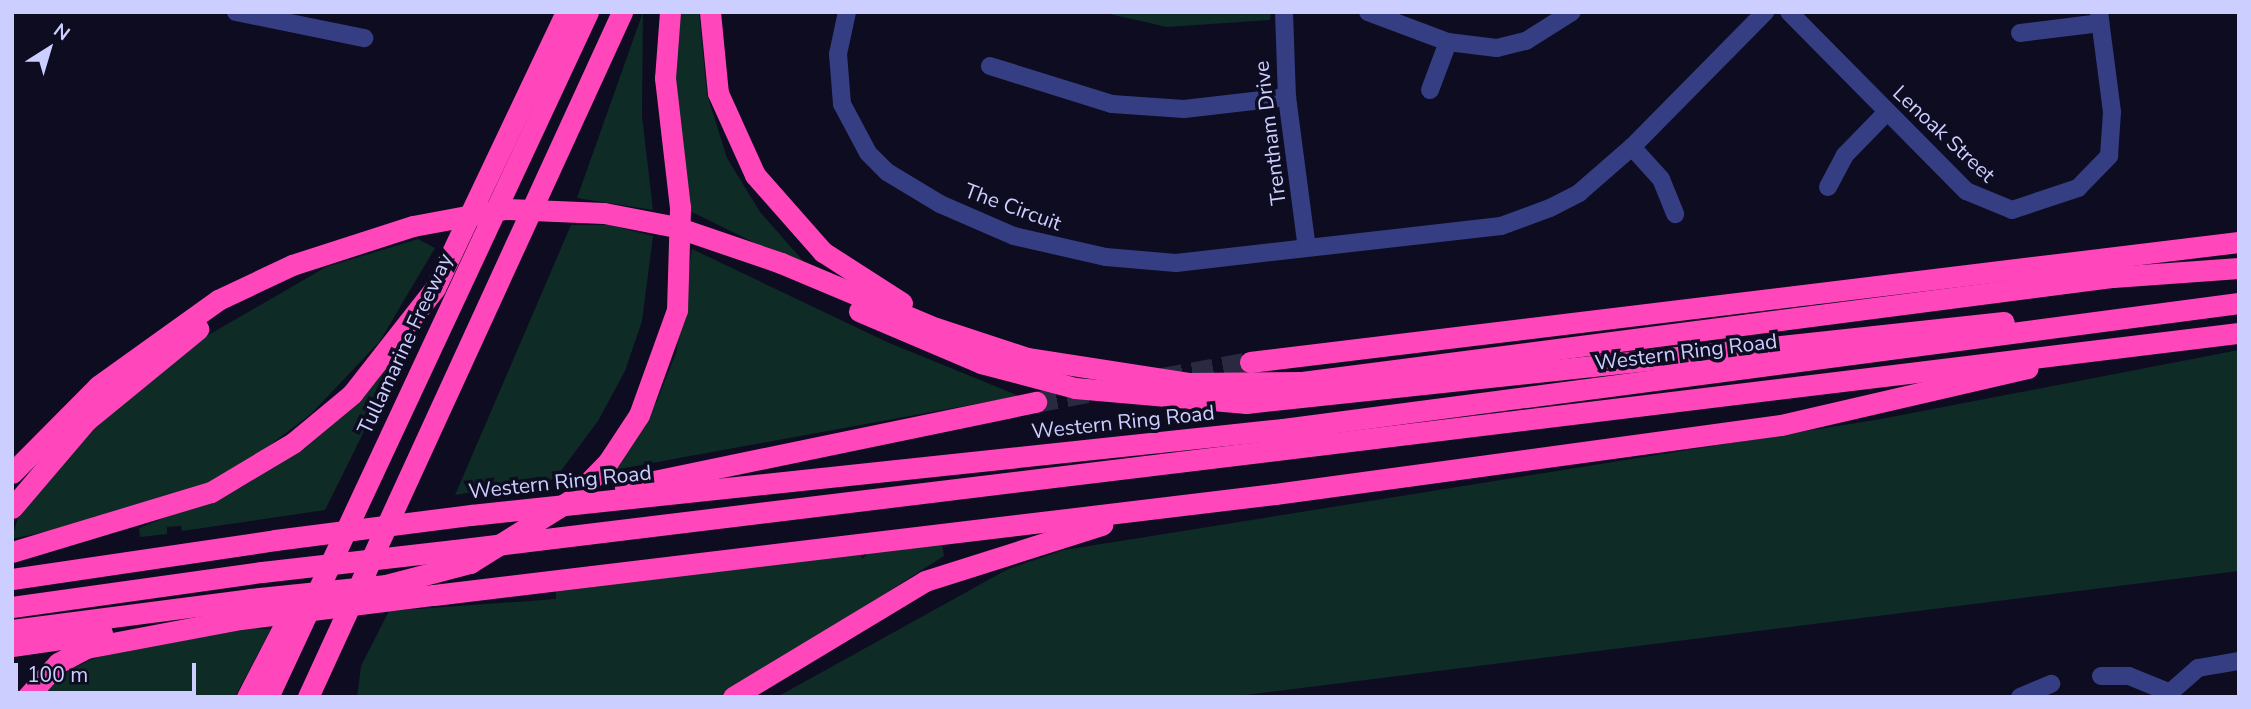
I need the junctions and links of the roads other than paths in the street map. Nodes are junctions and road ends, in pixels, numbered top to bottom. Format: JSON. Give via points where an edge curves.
{"nodes":[{"id":1,"x":236,"y":12,"type":"edge"},
{"id":2,"x":566,"y":12,"type":"edge"},
{"id":3,"x":588,"y":12,"type":"edge"},
{"id":4,"x":622,"y":12,"type":"edge"},
{"id":5,"x":670,"y":12,"type":"edge"},
{"id":6,"x":710,"y":12,"type":"edge"},
{"id":7,"x":847,"y":12,"type":"edge"},
{"id":8,"x":1284,"y":12,"type":"edge"},
{"id":9,"x":1368,"y":12,"type":"edge"},
{"id":10,"x":1572,"y":12,"type":"edge"},
{"id":11,"x":1765,"y":12,"type":"edge"},
{"id":12,"x":1789,"y":12,"type":"edge"},
{"id":13,"x":2099,"y":18,"type":"edge"},
{"id":14,"x":2020,"y":33,"type":"dead end"},
{"id":15,"x":364,"y":38,"type":"dead end"},
{"id":16,"x":1448,"y":42,"type":"junction"},
{"id":17,"x":990,"y":66,"type":"dead end"},
{"id":18,"x":1430,"y":90,"type":"dead end"},
{"id":19,"x":1287,"y":97,"type":"junction"},
{"id":20,"x":1886,"y":113,"type":"junction"},
{"id":21,"x":1632,"y":146,"type":"junction"},
{"id":22,"x":1828,"y":187,"type":"dead end"},
{"id":23,"x":1675,"y":214,"type":"dead end"},
{"id":24,"x":721,"y":242,"type":"junction"},
{"id":25,"x":2239,"y":242,"type":"edge"},
{"id":26,"x":360,"y":243,"type":"junction"},
{"id":27,"x":1307,"y":248,"type":"junction"},
{"id":28,"x":2239,"y":253,"type":"edge"},
{"id":29,"x":469,"y":264,"type":"junction"},
{"id":30,"x":2239,"y":268,"type":"edge"},
{"id":31,"x":2113,"y":277,"type":"junction"},
{"id":32,"x":2239,"y":303,"type":"edge"},
{"id":33,"x":2125,"y":316,"type":"junction"},
{"id":34,"x":2239,"y":333,"type":"edge"},
{"id":35,"x":982,"y":342,"type":"junction"},
{"id":36,"x":2099,"y":348,"type":"junction"},
{"id":37,"x":1250,"y":362,"type":"tunnel mouth"},
{"id":38,"x":1036,"y":402,"type":"tunnel mouth"},
{"id":39,"x":12,"y":473,"type":"edge"},
{"id":40,"x":1206,"y":503,"type":"junction"},
{"id":41,"x":12,"y":508,"type":"edge"},
{"id":42,"x":471,"y":515,"type":"junction"},
{"id":43,"x":16,"y":552,"type":"edge"},
{"id":44,"x":12,"y":579,"type":"edge"},
{"id":45,"x":12,"y":607,"type":"edge"},
{"id":46,"x":240,"y":619,"type":"junction"},
{"id":47,"x":12,"y":630,"type":"edge"},
{"id":48,"x":12,"y":646,"type":"edge"},
{"id":49,"x":2239,"y":661,"type":"edge"},
{"id":50,"x":2101,"y":676,"type":"dead end"},
{"id":51,"x":2051,"y":684,"type":"dead end"},
{"id":52,"x":2167,"y":694,"type":"edge"},
{"id":53,"x":27,"y":697,"type":"edge"},
{"id":54,"x":247,"y":697,"type":"edge"},
{"id":55,"x":268,"y":697,"type":"edge"},
{"id":56,"x":308,"y":697,"type":"edge"},
{"id":57,"x":733,"y":697,"type":"edge"},
{"id":58,"x":2020,"y":697,"type":"edge"}],
"edges":[{"from":1,"to":15,"type":"street"},
{"from":2,"to":43,"type":"highway","via":[[435,288],[352,394],[293,443],[211,492]]},
{"from":3,"to":29,"type":"highway","name":"Tullamarine Freeway"},
{"from":4,"to":56,"type":"highway"},
{"from":5,"to":47,"type":"highway","bridge":true,"via":[[665,78],[680,207],[680,286],[658,374],[617,450],[550,517],[470,563],[386,585]]},
{"from":6,"to":35,"type":"highway","via":[[718,93],[730,126],[782,211],[864,281]]},
{"from":7,"to":27,"type":"street","name":"The Circuit","via":[[838,73],[853,130],[887,172],[940,204],[1014,236],[1135,261]]},
{"from":8,"to":19,"type":"street","name":"Trentham Drive"},
{"from":9,"to":16,"type":"street"},
{"from":10,"to":16,"type":"street","via":[[1515,44]]},
{"from":11,"to":21,"type":"street"},
{"from":12,"to":20,"type":"street","name":"Lenoak Street"},
{"from":13,"to":14,"type":"street"},
{"from":13,"to":20,"type":"street","name":"Lenoak Street","via":[[2112,112],[2109,156],[2088,181],[2062,196],[2012,210],[1978,200]]},
{"from":16,"to":18,"type":"street"},
{"from":17,"to":19,"type":"street","via":[[1122,105],[1184,109]]},
{"from":19,"to":27,"type":"street","name":"Trentham Drive"},
{"from":20,"to":22,"type":"street","via":[[1845,155]]},
{"from":21,"to":23,"type":"street","via":[[1661,179]]},
{"from":21,"to":27,"type":"street","via":[[1579,193],[1502,226]]},
{"from":24,"to":26,"type":"highway","bridge":true,"via":[[604,213],[505,209],[413,226]]},
{"from":24,"to":33,"type":"highway","via":[[894,328],[981,363],[1075,388],[1186,400],[1310,398],[1836,335]]},
{"from":24,"to":35,"type":"highway"},
{"from":25,"to":37,"type":"highway"},
{"from":26,"to":39,"type":"highway","via":[[292,265],[172,330],[98,386]]},
{"from":26,"to":41,"type":"highway","via":[[190,334],[87,421]]},
{"from":28,"to":31,"type":"highway"},
{"from":29,"to":54,"type":"highway"},
{"from":29,"to":55,"type":"highway","name":"Tullamarine Freeway"},
{"from":30,"to":31,"type":"highway"},
{"from":31,"to":35,"type":"highway","via":[[1302,382],[1130,378]]},
{"from":32,"to":33,"type":"highway","name":"Western Ring Road"},
{"from":33,"to":42,"type":"highway","name":"Western Ring Road","via":[[1283,429]]},
{"from":34,"to":36,"type":"highway"},
{"from":36,"to":40,"type":"highway","via":[[1849,414]]},
{"from":36,"to":45,"type":"highway","bridge":true,"via":[[1316,449],[262,572]]},
{"from":38,"to":42,"type":"highway"},
{"from":40,"to":46,"type":"highway","bridge":true},
{"from":40,"to":57,"type":"highway","via":[[1123,519],[952,569],[874,607]]},
{"from":42,"to":44,"type":"highway","name":"Western Ring Road","bridge":true},
{"from":46,"to":48,"type":"highway"},
{"from":46,"to":53,"type":"highway","via":[[93,645],[58,663]]},
{"from":49,"to":52,"type":"street","via":[[2198,668]]},
{"from":50,"to":52,"type":"street","via":[[2129,676]]},
{"from":51,"to":58,"type":"street"}]}
